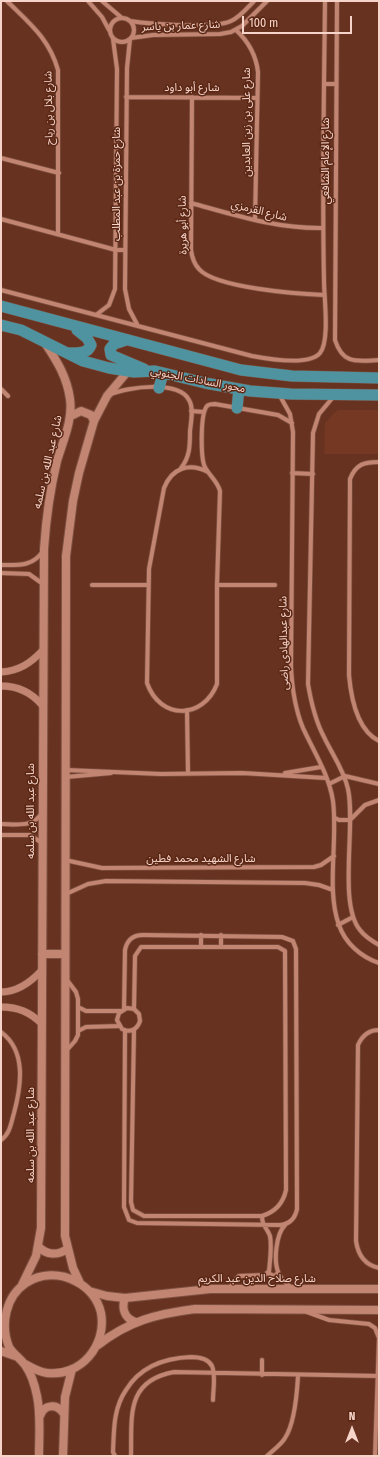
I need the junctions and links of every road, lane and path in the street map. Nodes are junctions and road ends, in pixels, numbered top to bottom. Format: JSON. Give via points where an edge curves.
{"nodes":[{"id":1,"x":7,"y":1,"type":"edge"},
{"id":2,"x":88,"y":1,"type":"edge"},
{"id":3,"x":102,"y":1,"type":"edge"},
{"id":4,"x":254,"y":1,"type":"edge"},
{"id":5,"x":267,"y":1,"type":"edge"},
{"id":6,"x":325,"y":1,"type":"edge"},
{"id":7,"x":337,"y":1,"type":"edge"},
{"id":8,"x":123,"y":18,"type":"junction"},
{"id":9,"x":130,"y":21,"type":"junction"},
{"id":10,"x":236,"y":30,"type":"junction"},
{"id":11,"x":110,"y":31,"type":"junction"},
{"id":12,"x":113,"y":39,"type":"junction"},
{"id":13,"x":131,"y":39,"type":"junction"},
{"id":14,"x":324,"y":84,"type":"junction"},
{"id":15,"x":336,"y":84,"type":"junction"},
{"id":16,"x":126,"y":97,"type":"junction"},
{"id":17,"x":192,"y":97,"type":"junction"},
{"id":18,"x":257,"y":98,"type":"junction"},
{"id":19,"x":1,"y":158,"type":"edge"},
{"id":20,"x":59,"y":173,"type":"junction"},
{"id":21,"x":191,"y":203,"type":"junction"},
{"id":22,"x":1,"y":219,"type":"edge"},
{"id":23,"x":255,"y":220,"type":"junction"},
{"id":24,"x":323,"y":228,"type":"junction"},
{"id":25,"x":58,"y":234,"type":"junction"},
{"id":26,"x":116,"y":250,"type":"junction"},
{"id":27,"x":125,"y":250,"type":"junction"},
{"id":28,"x":1,"y":290,"type":"edge"},
{"id":29,"x":324,"y":295,"type":"junction"},
{"id":30,"x":1,"y":306,"type":"edge"},
{"id":31,"x":96,"y":315,"type":"junction"},
{"id":32,"x":325,"y":321,"type":"junction"},
{"id":33,"x":334,"y":321,"type":"junction"},
{"id":34,"x":1,"y":325,"type":"edge"},
{"id":35,"x":70,"y":326,"type":"junction"},
{"id":36,"x":138,"y":326,"type":"junction"},
{"id":37,"x":126,"y":340,"type":"junction"},
{"id":38,"x":44,"y":341,"type":"junction"},
{"id":39,"x":69,"y":353,"type":"junction"},
{"id":40,"x":379,"y":360,"type":"edge"},
{"id":41,"x":147,"y":370,"type":"junction"},
{"id":42,"x":128,"y":371,"type":"junction"},
{"id":43,"x":163,"y":373,"type":"junction"},
{"id":44,"x":379,"y":378,"type":"edge"},
{"id":45,"x":160,"y":388,"type":"junction"},
{"id":46,"x":1,"y":389,"type":"edge"},
{"id":47,"x":239,"y":389,"type":"junction"},
{"id":48,"x":279,"y":393,"type":"junction"},
{"id":49,"x":336,"y":394,"type":"junction"},
{"id":50,"x":379,"y":395,"type":"edge"},
{"id":51,"x":8,"y":396,"type":"dead end"},
{"id":52,"x":107,"y":396,"type":"junction"},
{"id":53,"x":237,"y":408,"type":"junction"},
{"id":54,"x":191,"y":411,"type":"junction"},
{"id":55,"x":204,"y":412,"type":"junction"},
{"id":56,"x":71,"y":416,"type":"junction"},
{"id":57,"x":94,"y":421,"type":"junction"},
{"id":58,"x":292,"y":423,"type":"junction"},
{"id":59,"x":379,"y":462,"type":"edge"},
{"id":60,"x":181,"y":468,"type":"junction"},
{"id":61,"x":208,"y":472,"type":"junction"},
{"id":62,"x":292,"y":473,"type":"junction"},
{"id":63,"x":313,"y":474,"type":"junction"},
{"id":64,"x":44,"y":549,"type":"junction"},
{"id":65,"x":1,"y":565,"type":"edge"},
{"id":66,"x":1,"y":572,"type":"edge"},
{"id":67,"x":43,"y":585,"type":"junction"},
{"id":68,"x":92,"y":585,"type":"dead end"},
{"id":69,"x":148,"y":585,"type":"junction"},
{"id":70,"x":217,"y":585,"type":"junction"},
{"id":71,"x":275,"y":585,"type":"dead end"},
{"id":72,"x":43,"y":650,"type":"junction"},
{"id":73,"x":1,"y":672,"type":"edge"},
{"id":74,"x":1,"y":686,"type":"edge"},
{"id":75,"x":42,"y":705,"type":"junction"},
{"id":76,"x":187,"y":710,"type":"junction"},
{"id":77,"x":379,"y":742,"type":"edge"},
{"id":78,"x":321,"y":767,"type":"junction"},
{"id":79,"x":115,"y":772,"type":"junction"},
{"id":80,"x":65,"y":773,"type":"junction"},
{"id":81,"x":188,"y":773,"type":"junction"},
{"id":82,"x":281,"y":774,"type":"junction"},
{"id":83,"x":345,"y":776,"type":"junction"},
{"id":84,"x":326,"y":778,"type":"junction"},
{"id":85,"x":329,"y":784,"type":"junction"},
{"id":86,"x":379,"y":784,"type":"edge"},
{"id":87,"x":379,"y":800,"type":"edge"},
{"id":88,"x":42,"y":810,"type":"junction"},
{"id":89,"x":335,"y":818,"type":"junction"},
{"id":90,"x":350,"y":820,"type":"junction"},
{"id":91,"x":1,"y":824,"type":"edge"},
{"id":92,"x":1,"y":835,"type":"edge"},
{"id":93,"x":42,"y":844,"type":"junction"},
{"id":94,"x":334,"y":856,"type":"junction"},
{"id":95,"x":65,"y":860,"type":"junction"},
{"id":96,"x":333,"y":890,"type":"junction"},
{"id":97,"x":65,"y":895,"type":"junction"},
{"id":98,"x":353,"y":917,"type":"junction"},
{"id":99,"x":338,"y":925,"type":"junction"},
{"id":100,"x":201,"y":935,"type":"junction"},
{"id":101,"x":221,"y":935,"type":"junction"},
{"id":102,"x":379,"y":945,"type":"edge"},
{"id":103,"x":201,"y":946,"type":"junction"},
{"id":104,"x":221,"y":947,"type":"junction"},
{"id":105,"x":42,"y":954,"type":"junction"},
{"id":106,"x":65,"y":954,"type":"junction"},
{"id":107,"x":379,"y":963,"type":"edge"},
{"id":108,"x":42,"y":970,"type":"junction"},
{"id":109,"x":65,"y":977,"type":"junction"},
{"id":110,"x":1,"y":992,"type":"edge"},
{"id":111,"x":1,"y":1007,"type":"edge"},
{"id":112,"x":78,"y":1007,"type":"junction"},
{"id":113,"x":134,"y":1009,"type":"junction"},
{"id":114,"x":123,"y":1010,"type":"junction"},
{"id":115,"x":42,"y":1024,"type":"junction"},
{"id":116,"x":119,"y":1026,"type":"junction"},
{"id":117,"x":125,"y":1030,"type":"junction"},
{"id":118,"x":134,"y":1030,"type":"junction"},
{"id":119,"x":379,"y":1030,"type":"edge"},
{"id":120,"x":78,"y":1031,"type":"junction"},
{"id":121,"x":1,"y":1032,"type":"edge"},
{"id":122,"x":64,"y":1053,"type":"junction"},
{"id":123,"x":286,"y":1099,"type":"junction"},
{"id":124,"x":296,"y":1099,"type":"junction"},
{"id":125,"x":1,"y":1140,"type":"edge"},
{"id":126,"x":125,"y":1158,"type":"junction"},
{"id":127,"x":132,"y":1158,"type":"junction"},
{"id":128,"x":262,"y":1216,"type":"junction"},
{"id":129,"x":285,"y":1224,"type":"junction"},
{"id":130,"x":262,"y":1225,"type":"junction"},
{"id":131,"x":38,"y":1246,"type":"junction"},
{"id":132,"x":67,"y":1249,"type":"junction"},
{"id":133,"x":379,"y":1268,"type":"edge"},
{"id":134,"x":268,"y":1273,"type":"junction"},
{"id":135,"x":278,"y":1273,"type":"junction"},
{"id":136,"x":80,"y":1283,"type":"junction"},
{"id":137,"x":21,"y":1286,"type":"junction"},
{"id":138,"x":231,"y":1289,"type":"junction"},
{"id":139,"x":379,"y":1289,"type":"edge"},
{"id":140,"x":296,"y":1290,"type":"junction"},
{"id":141,"x":89,"y":1291,"type":"junction"},
{"id":142,"x":12,"y":1296,"type":"junction"},
{"id":143,"x":125,"y":1298,"type":"junction"},
{"id":144,"x":1,"y":1306,"type":"edge"},
{"id":145,"x":303,"y":1310,"type":"junction"},
{"id":146,"x":379,"y":1310,"type":"edge"},
{"id":147,"x":135,"y":1322,"type":"junction"},
{"id":148,"x":97,"y":1346,"type":"junction"},
{"id":149,"x":1,"y":1351,"type":"edge"},
{"id":150,"x":15,"y":1356,"type":"junction"},
{"id":151,"x":262,"y":1360,"type":"dead end"},
{"id":152,"x":25,"y":1364,"type":"junction"},
{"id":153,"x":72,"y":1369,"type":"junction"},
{"id":154,"x":213,"y":1373,"type":"junction"},
{"id":155,"x":262,"y":1375,"type":"junction"},
{"id":156,"x":298,"y":1376,"type":"junction"},
{"id":157,"x":378,"y":1376,"type":"edge"},
{"id":158,"x":213,"y":1400,"type":"dead end"},
{"id":159,"x":64,"y":1414,"type":"junction"},
{"id":160,"x":40,"y":1416,"type":"junction"},
{"id":161,"x":39,"y":1456,"type":"edge"},
{"id":162,"x":63,"y":1456,"type":"edge"},
{"id":163,"x":115,"y":1456,"type":"edge"},
{"id":164,"x":131,"y":1456,"type":"edge"},
{"id":165,"x":267,"y":1456,"type":"edge"},
{"id":166,"x":375,"y":1456,"type":"edge"}],
"edges":[{"from":1,"to":20,"type":"street","name":"شارع بلال بن رباح","via":[[44,38],[55,58],[59,81]]},
{"from":2,"to":11,"type":"street"},
{"from":3,"to":8,"type":"street"},
{"from":4,"to":9,"type":"street","name":"شارع عمار بن ياسر","via":[[237,18],[224,24],[153,24]]},
{"from":5,"to":10,"type":"street","name":"شارع عمار بن ياسر"},
{"from":6,"to":14,"type":"street","name":"شارع الإمام الشافعي"},
{"from":7,"to":15,"type":"street","name":"شارع الإمام الشافعي"},
{"from":8,"to":9,"type":"street"},
{"from":8,"to":11,"type":"street","via":[[113,22]]},
{"from":9,"to":13,"type":"street","via":[[134,29]]},
{"from":10,"to":13,"type":"street","name":"شارع عمار بن ياسر","via":[[226,34],[153,35]]},
{"from":10,"to":18,"type":"street","name":"شارع على بن زين العابدين","via":[[254,53],[258,72]]},
{"from":11,"to":12,"type":"street"},
{"from":12,"to":13,"type":"street","via":[[120,42]]},
{"from":12,"to":26,"type":"street","name":"شارع حمزة بن عبد المطلب","via":[[117,69]]},
{"from":13,"to":16,"type":"street","name":"شارع حمزة بن عبد المطلب","via":[[127,61]]},
{"from":14,"to":15,"type":"street"},
{"from":14,"to":24,"type":"street","name":"شارع الإمام الشافعي"},
{"from":15,"to":33,"type":"street","name":"شارع الإمام الشافعي"},
{"from":16,"to":17,"type":"street","name":"شارع أبو داود"},
{"from":16,"to":27,"type":"street","name":"شارع حمزة بن عبد المطلب"},
{"from":17,"to":18,"type":"street","name":"شارع أبو داود"},
{"from":17,"to":21,"type":"street","name":"شارع أبو هريرة"},
{"from":18,"to":23,"type":"street","name":"شارع على بن زين العابدين"},
{"from":19,"to":20,"type":"street"},
{"from":20,"to":25,"type":"street","name":"شارع بلال بن رباح"},
{"from":21,"to":23,"type":"street","name":"شارع القرمزي"},
{"from":21,"to":29,"type":"street","name":"شارع أبو هريرة","via":[[193,260],[207,276],[270,291]]},
{"from":22,"to":25,"type":"street"},
{"from":23,"to":24,"type":"street","name":"شارع القرمزي","via":[[288,227]]},
{"from":24,"to":29,"type":"street","name":"شارع الإمام الشافعي"},
{"from":25,"to":26,"type":"street"},
{"from":26,"to":27,"type":"street"},
{"from":26,"to":31,"type":"street","name":"شارع حمزة بن عبد المطلب","via":[[114,298]]},
{"from":27,"to":36,"type":"street","name":"شارع حمزة بن عبد المطلب","via":[[126,299],[128,309]]},
{"from":28,"to":31,"type":"street"},
{"from":29,"to":32,"type":"street","name":"شارع الإمام الشافعي"},
{"from":30,"to":35,"type":"main road","name":"محور السادات الجنوبي"},
{"from":31,"to":36,"type":"street"},
{"from":32,"to":33,"type":"street"},
{"from":32,"to":36,"type":"street","name":"شارع الإمام الشافعي","via":[[323,348],[316,356],[306,360],[252,356]]},
{"from":33,"to":40,"type":"street","name":"شارع الإمام الشافعي","via":[[337,347],[346,359]]},
{"from":34,"to":38,"type":"main road","name":"محور السادات الجنوبي","via":[[21,330]]},
{"from":35,"to":37,"type":"main road","name":"محور السادات الجنوبي"},
{"from":35,"to":39,"type":"main road","via":[[91,344],[83,353]]},
{"from":37,"to":41,"type":"main road","via":[[114,344],[110,349],[111,355]]},
{"from":37,"to":44,"type":"main road","name":"محور السادات الجنوبي","via":[[218,365],[257,372],[309,377]]},
{"from":38,"to":39,"type":"main road","name":"محور السادات الجنوبي"},
{"from":38,"to":56,"type":"main road","name":"شارع عبد الله بن سلمه","via":[[61,367],[67,383]]},
{"from":39,"to":42,"type":"main road","name":"محور السادات الجنوبي","via":[[96,365]]},
{"from":41,"to":42,"type":"main road","name":"محور السادات الجنوبي"},
{"from":41,"to":43,"type":"main road","name":"محور السادات الجنوبي"},
{"from":42,"to":52,"type":"main road"},
{"from":43,"to":45,"type":"main road"},
{"from":43,"to":47,"type":"main road","name":"محور السادات الجنوبي"},
{"from":45,"to":52,"type":"street","via":[[132,388]]},
{"from":45,"to":54,"type":"street","via":[[184,395],[190,401]]},
{"from":46,"to":51,"type":"street"},
{"from":47,"to":48,"type":"main road","name":"محور السادات الجنوبي"},
{"from":47,"to":53,"type":"main road"},
{"from":48,"to":49,"type":"main road","name":"محور السادات الجنوبي"},
{"from":48,"to":58,"type":"street","name":"شارع عبدالهادى راضى"},
{"from":49,"to":50,"type":"main road","name":"محور السادات الجنوبي"},
{"from":49,"to":63,"type":"street","via":[[319,414],[313,433]]},
{"from":52,"to":57,"type":"main road"},
{"from":53,"to":55,"type":"street","via":[[212,404],[207,406]]},
{"from":53,"to":58,"type":"street","via":[[278,415]]},
{"from":54,"to":55,"type":"street"},
{"from":54,"to":60,"type":"street","via":[[189,456]]},
{"from":55,"to":61,"type":"street","via":[[202,450]]},
{"from":56,"to":57,"type":"main road","via":[[81,411],[92,415]]},
{"from":56,"to":64,"type":"main road","name":"شارع عبد الله بن سلمه","via":[[51,490]]},
{"from":57,"to":80,"type":"main road","via":[[73,500],[66,556]]},
{"from":58,"to":62,"type":"street","name":"شارع عبدالهادى راضى"},
{"from":59,"to":77,"type":"street","via":[[360,464],[350,479],[349,675],[352,696],[364,728]]},
{"from":60,"to":61,"type":"street","via":[[190,466]]},
{"from":60,"to":69,"type":"street","via":[[168,480],[164,488]]},
{"from":61,"to":70,"type":"street","via":[[214,477],[220,491]]},
{"from":62,"to":63,"type":"street"},
{"from":62,"to":78,"type":"street","name":"شارع عبدالهادى راضى","via":[[292,682],[298,713]]},
{"from":63,"to":83,"type":"street","via":[[308,684],[316,719]]},
{"from":64,"to":65,"type":"street","via":[[36,560],[30,563]]},
{"from":64,"to":67,"type":"main road","name":"شارع عبد الله بن سلمه"},
{"from":66,"to":67,"type":"street","via":[[29,574]]},
{"from":67,"to":72,"type":"main road","name":"شارع عبد الله بن سلمه"},
{"from":68,"to":69,"type":"street"},
{"from":69,"to":76,"type":"street","via":[[147,683],[151,693],[162,705],[176,711]]},
{"from":70,"to":71,"type":"street"},
{"from":70,"to":76,"type":"street","via":[[217,684],[207,702],[198,708]]},
{"from":72,"to":73,"type":"street","via":[[20,668]]},
{"from":72,"to":75,"type":"main road","name":"شارع عبد الله بن سلمه"},
{"from":74,"to":75,"type":"street","via":[[12,686],[26,691]]},
{"from":75,"to":88,"type":"main road","name":"شارع عبد الله بن سلمه"},
{"from":76,"to":81,"type":"street"},
{"from":78,"to":82,"type":"street"},
{"from":78,"to":84,"type":"street","name":"شارع عبدالهادى راضى"},
{"from":79,"to":80,"type":"street"},
{"from":79,"to":80,"type":"street","via":[[90,776]]},
{"from":79,"to":81,"type":"street"},
{"from":80,"to":95,"type":"main road"},
{"from":81,"to":82,"type":"street"},
{"from":82,"to":84,"type":"street"},
{"from":83,"to":85,"type":"street"},
{"from":83,"to":86,"type":"street"},
{"from":83,"to":90,"type":"street","via":[[351,805]]},
{"from":84,"to":85,"type":"street","name":"شارع عبدالهادى راضى"},
{"from":85,"to":89,"type":"street","name":"شارع عبدالهادى راضى"},
{"from":87,"to":90,"type":"street","via":[[365,805]]},
{"from":88,"to":91,"type":"street","via":[[40,816],[31,823]]},
{"from":88,"to":93,"type":"main road","name":"شارع عبد الله بن سلمه"},
{"from":89,"to":90,"type":"street"},
{"from":89,"to":94,"type":"street","name":"شارع عبدالهادى راضى"},
{"from":90,"to":98,"type":"street","via":[[349,885]]},
{"from":92,"to":93,"type":"street","via":[[30,835]]},
{"from":93,"to":105,"type":"main road","name":"شارع عبد الله بن سلمه"},
{"from":94,"to":95,"type":"street","name":"شارع الشهيد محمد فطين","via":[[325,864],[314,867],[102,868]]},
{"from":94,"to":96,"type":"street","name":"شارع عبدالهادى راضى"},
{"from":95,"to":97,"type":"main road"},
{"from":96,"to":97,"type":"street","name":"شارع الشهيد محمد فطين","via":[[305,883],[106,881],[88,884]]},
{"from":96,"to":99,"type":"street","name":"شارع عبدالهادى راضى"},
{"from":97,"to":106,"type":"main road"},
{"from":98,"to":99,"type":"street"},
{"from":98,"to":102,"type":"street","via":[[359,930]]},
{"from":99,"to":107,"type":"street","name":"شارع عبدالهادى راضى","via":[[351,946]]},
{"from":100,"to":101,"type":"street"},
{"from":100,"to":103,"type":"street"},
{"from":100,"to":114,"type":"street","via":[[138,935],[129,940],[125,950]]},
{"from":101,"to":104,"type":"street"},
{"from":101,"to":124,"type":"street","via":[[286,937],[295,945]]},
{"from":103,"to":104,"type":"street"},
{"from":103,"to":113,"type":"street","via":[[144,946],[138,949],[135,956]]},
{"from":104,"to":123,"type":"street","via":[[278,947],[284,949],[287,954]]},
{"from":105,"to":106,"type":"main road"},
{"from":105,"to":108,"type":"main road","name":"شارع عبد الله بن سلمه"},
{"from":106,"to":109,"type":"main road"},
{"from":108,"to":110,"type":"street","via":[[26,985]]},
{"from":108,"to":115,"type":"main road","name":"شارع عبد الله بن سلمه"},
{"from":109,"to":112,"type":"street","via":[[77,995]]},
{"from":109,"to":122,"type":"main road"},
{"from":111,"to":115,"type":"street","via":[[22,1010]]},
{"from":112,"to":114,"type":"street","via":[[86,1011]]},
{"from":112,"to":120,"type":"street"},
{"from":113,"to":114,"type":"street"},
{"from":113,"to":118,"type":"street","via":[[139,1014],[140,1021]]},
{"from":114,"to":116,"type":"street","via":[[117,1016]]},
{"from":115,"to":131,"type":"main road","name":"شارع عبد الله بن سلمه","via":[[41,1228]]},
{"from":116,"to":117,"type":"street"},
{"from":116,"to":120,"type":"street","via":[[86,1027]]},
{"from":117,"to":118,"type":"street"},
{"from":117,"to":126,"type":"street"},
{"from":118,"to":127,"type":"street"},
{"from":119,"to":133,"type":"street","via":[[367,1033],[358,1045],[356,1242],[362,1258],[368,1264]]},
{"from":120,"to":122,"type":"street","via":[[75,1041]]},
{"from":121,"to":125,"type":"street","via":[[14,1046],[21,1071],[21,1085],[10,1130]]},
{"from":122,"to":132,"type":"main road"},
{"from":123,"to":124,"type":"street"},
{"from":123,"to":128,"type":"street","via":[[285,1197],[278,1208]]},
{"from":124,"to":129,"type":"street","via":[[297,1209],[294,1219]]},
{"from":126,"to":127,"type":"street"},
{"from":126,"to":130,"type":"street","via":[[124,1207],[127,1216],[133,1222]]},
{"from":127,"to":128,"type":"street","via":[[131,1206],[140,1215]]},
{"from":128,"to":130,"type":"street"},
{"from":129,"to":130,"type":"street"},
{"from":129,"to":135,"type":"street","via":[[279,1231],[277,1240]]},
{"from":130,"to":134,"type":"street","via":[[268,1231],[270,1239]]},
{"from":131,"to":132,"type":"main road","via":[[51,1254]]},
{"from":131,"to":137,"type":"main road","name":"شارع عبد الله بن سلمه","via":[[30,1272]]},
{"from":132,"to":136,"type":"main road"},
{"from":134,"to":135,"type":"street","via":[[274,1276]]},
{"from":134,"to":138,"type":"street","via":[[239,1276],[232,1283]]},
{"from":135,"to":140,"type":"street"},
{"from":136,"to":137,"type":"main road","via":[[56,1275],[31,1280]]},
{"from":136,"to":141,"type":"main road"},
{"from":137,"to":142,"type":"main road"},
{"from":138,"to":140,"type":"main road","name":"شارع صلاح الدين عبد الكريم"},
{"from":138,"to":143,"type":"main road","name":"شارع صلاح الدين عبد الكريم","via":[[193,1290]]},
{"from":139,"to":140,"type":"main road","name":"شارع صلاح الدين عبد الكريم"},
{"from":141,"to":143,"type":"main road","name":"شارع صلاح الدين عبد الكريم"},
{"from":141,"to":148,"type":"main road","via":[[96,1300],[101,1317],[101,1335]]},
{"from":142,"to":144,"type":"main road"},
{"from":142,"to":150,"type":"main road","via":[[3,1320],[4,1333]]},
{"from":143,"to":147,"type":"main road","via":[[125,1314]]},
{"from":145,"to":146,"type":"main road"},
{"from":145,"to":147,"type":"main road","via":[[195,1309],[152,1316]]},
{"from":145,"to":157,"type":"street","via":[[329,1320],[372,1325],[379,1338]]},
{"from":147,"to":148,"type":"main road"},
{"from":148,"to":153,"type":"main road","via":[[86,1360]]},
{"from":149,"to":150,"type":"main road"},
{"from":150,"to":152,"type":"main road"},
{"from":151,"to":155,"type":"street"},
{"from":152,"to":153,"type":"main road","via":[[48,1373]]},
{"from":152,"to":160,"type":"main road","via":[[37,1394]]},
{"from":153,"to":159,"type":"main road"},
{"from":154,"to":155,"type":"street"},
{"from":154,"to":158,"type":"street"},
{"from":154,"to":163,"type":"street","via":[[212,1366],[200,1357],[175,1358],[160,1362],[135,1378],[122,1397],[115,1419]]},
{"from":154,"to":164,"type":"street","via":[[174,1372],[156,1377],[141,1389],[132,1407]]},
{"from":155,"to":156,"type":"street"},
{"from":156,"to":157,"type":"street"},
{"from":156,"to":165,"type":"street","via":[[296,1404],[288,1433]]},
{"from":157,"to":166,"type":"street"},
{"from":159,"to":160,"type":"main road","via":[[60,1408],[51,1406],[45,1408]]},
{"from":159,"to":162,"type":"main road"},
{"from":160,"to":161,"type":"main road"}]}
